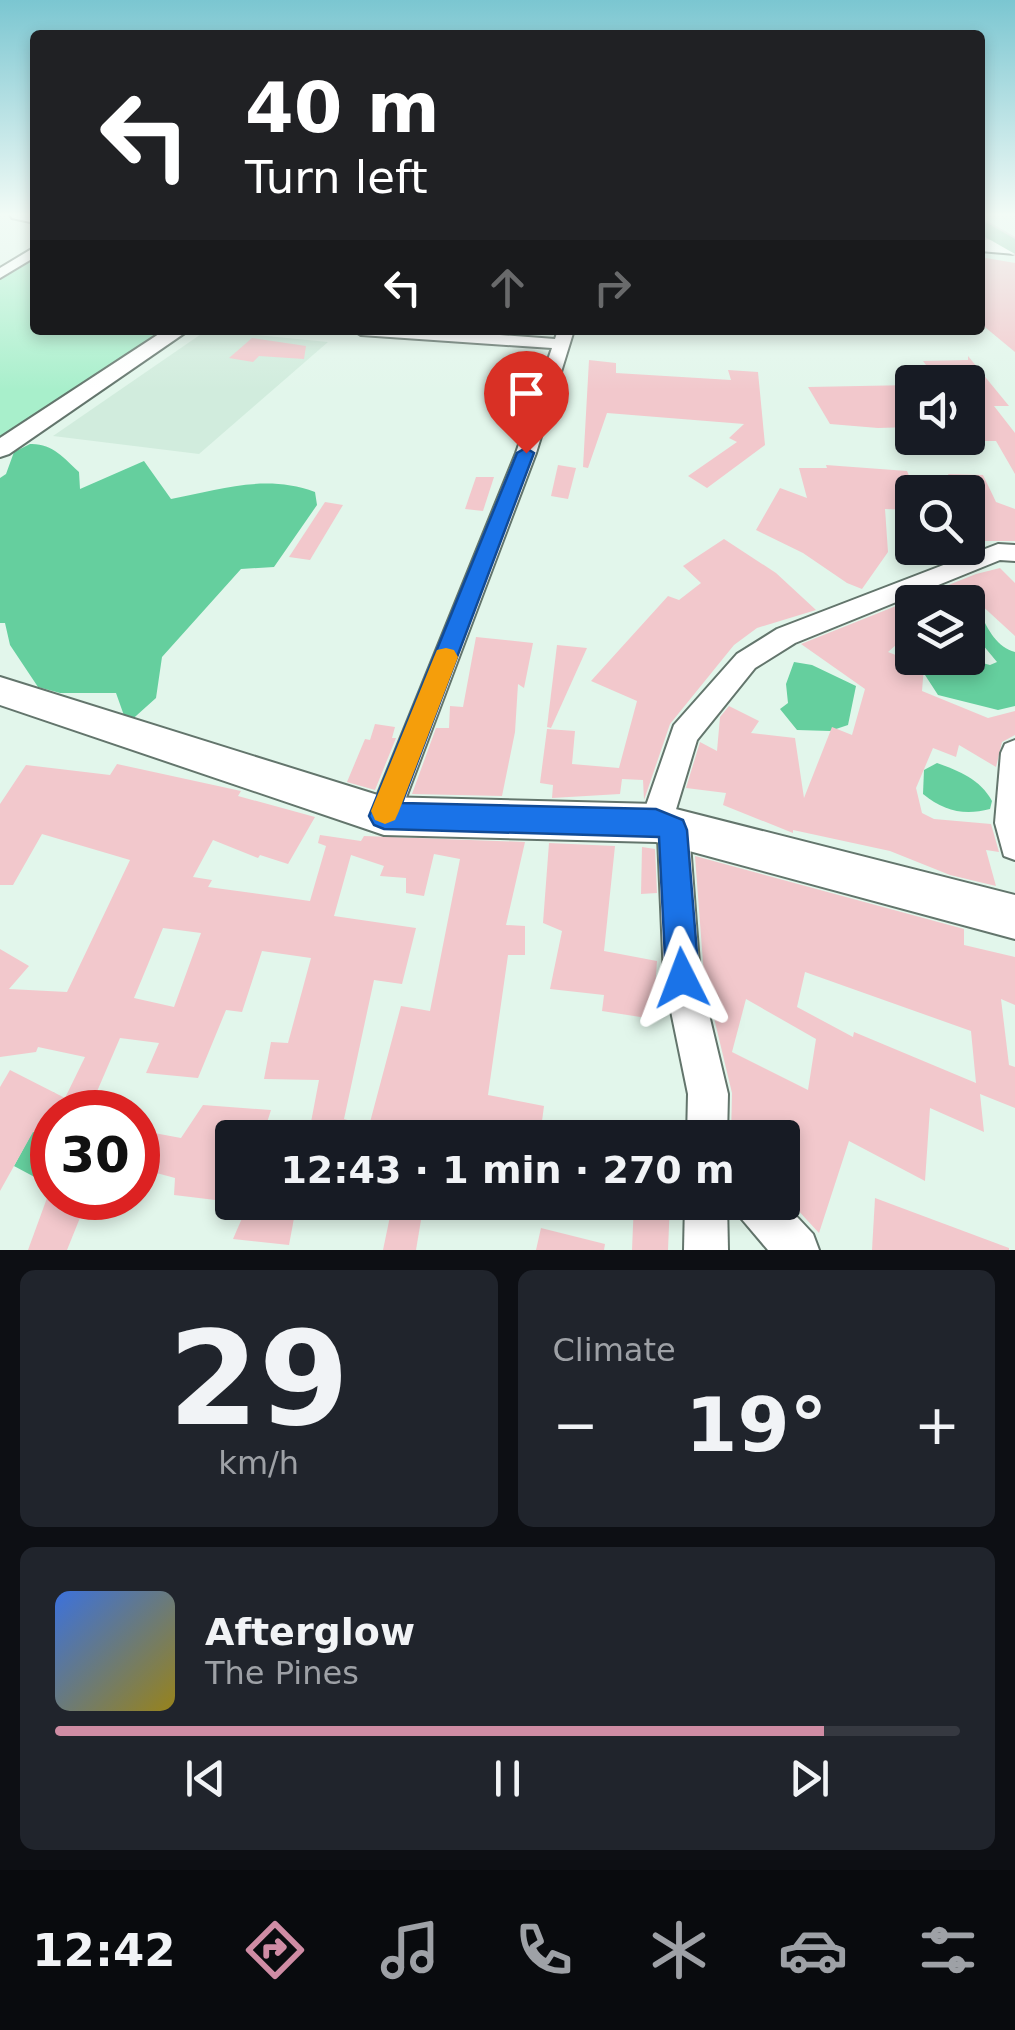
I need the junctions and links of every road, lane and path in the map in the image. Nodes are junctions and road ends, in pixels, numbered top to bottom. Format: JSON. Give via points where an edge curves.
{"nodes":[{"id":1,"x":171,"y":335,"type":"edge"},
{"id":2,"x":506,"y":335,"type":"edge"},
{"id":3,"x":564,"y":337,"type":"edge"},
{"id":4,"x":0,"y":449,"type":"edge"},
{"id":5,"x":1015,"y":552,"type":"edge"},
{"id":6,"x":0,"y":691,"type":"edge"},
{"id":7,"x":1015,"y":753,"type":"edge"},
{"id":8,"x":384,"y":816,"type":"junction"},
{"id":9,"x":665,"y":826,"type":"junction"},
{"id":10,"x":1015,"y":845,"type":"edge"},
{"id":11,"x":1015,"y":917,"type":"edge"},
{"id":12,"x":707,"y":1120,"type":"edge"},
{"id":13,"x":706,"y":1220,"type":"edge"},
{"id":14,"x":771,"y":1220,"type":"edge"},
{"id":15,"x":706,"y":1250,"type":"edge"},
{"id":16,"x":797,"y":1250,"type":"edge"}],
"edges":[{"from":1,"to":4,"type":"street"},
{"from":2,"to":3,"type":"street"},
{"from":3,"to":8,"type":"street","via":[[526,453]]},
{"from":5,"to":9,"type":"street","via":[[998,552],[786,636],[746,661],[684,734]]},
{"from":6,"to":8,"type":"street"},
{"from":7,"to":10,"type":"street"},
{"from":8,"to":9,"type":"street"},
{"from":9,"to":11,"type":"street"},
{"from":9,"to":12,"type":"street"},
{"from":13,"to":15,"type":"street"},
{"from":14,"to":16,"type":"street"}]}
